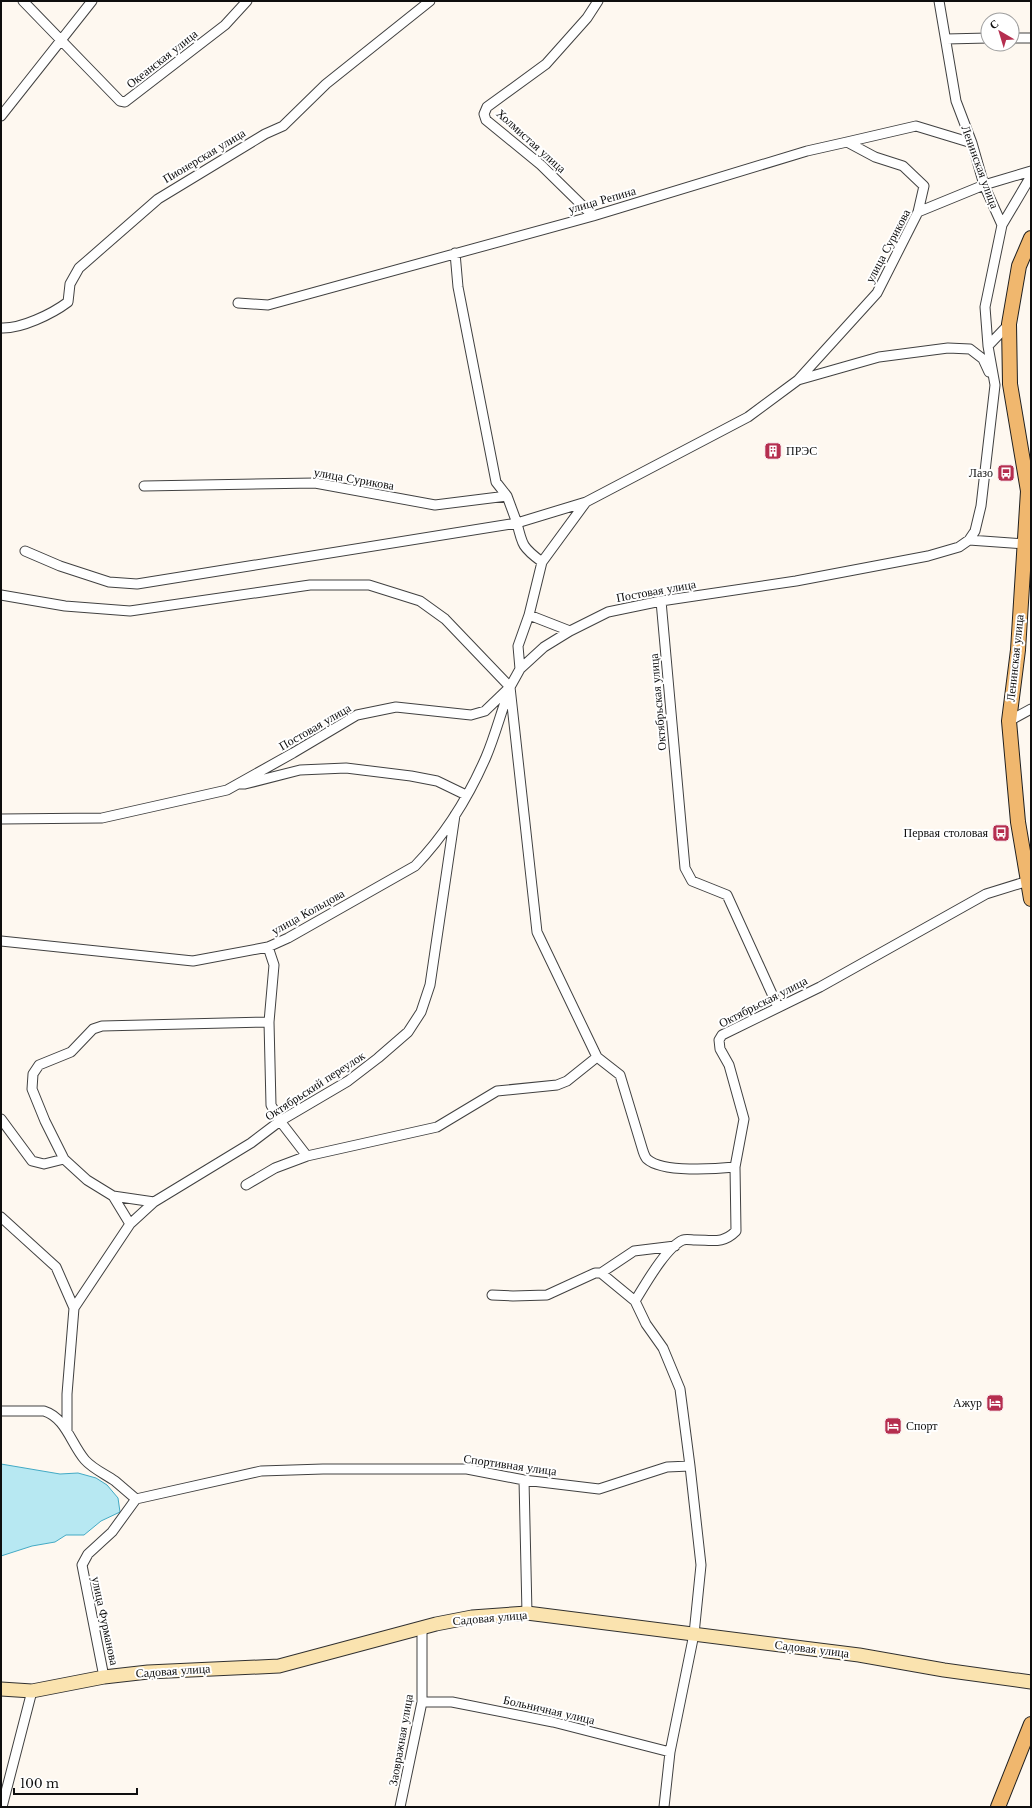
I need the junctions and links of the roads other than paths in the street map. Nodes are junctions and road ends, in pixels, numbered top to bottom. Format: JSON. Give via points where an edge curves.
{"nodes":[{"id":1,"x":23,"y":1,"type":"edge"},
{"id":2,"x":92,"y":1,"type":"edge"},
{"id":3,"x":247,"y":1,"type":"edge"},
{"id":4,"x":430,"y":1,"type":"edge"},
{"id":5,"x":598,"y":1,"type":"edge"},
{"id":6,"x":939,"y":1,"type":"edge"},
{"id":7,"x":980,"y":38,"type":"edge"},
{"id":8,"x":1020,"y":38,"type":"edge"},
{"id":9,"x":1031,"y":38,"type":"edge"},
{"id":10,"x":946,"y":39,"type":"junction"},
{"id":11,"x":61,"y":41,"type":"junction"},
{"id":12,"x":1,"y":116,"type":"edge"},
{"id":13,"x":847,"y":142,"type":"junction"},
{"id":14,"x":972,"y":143,"type":"junction"},
{"id":15,"x":1031,"y":171,"type":"edge"},
{"id":16,"x":1031,"y":176,"type":"edge"},
{"id":17,"x":984,"y":185,"type":"junction"},
{"id":18,"x":918,"y":212,"type":"junction"},
{"id":19,"x":593,"y":216,"type":"junction"},
{"id":20,"x":1002,"y":225,"type":"junction"},
{"id":21,"x":1031,"y":238,"type":"edge"},
{"id":22,"x":455,"y":253,"type":"junction"},
{"id":23,"x":238,"y":303,"type":"dead end"},
{"id":24,"x":1009,"y":324,"type":"junction"},
{"id":25,"x":1,"y":328,"type":"edge"},
{"id":26,"x":988,"y":346,"type":"junction"},
{"id":27,"x":798,"y":380,"type":"junction"},
{"id":28,"x":1010,"y":384,"type":"junction"},
{"id":29,"x":995,"y":385,"type":"junction"},
{"id":30,"x":144,"y":486,"type":"dead end"},
{"id":31,"x":507,"y":496,"type":"junction"},
{"id":32,"x":586,"y":502,"type":"junction"},
{"id":33,"x":517,"y":523,"type":"junction"},
{"id":34,"x":968,"y":540,"type":"junction"},
{"id":35,"x":1025,"y":544,"type":"junction"},
{"id":36,"x":25,"y":551,"type":"dead end"},
{"id":37,"x":542,"y":562,"type":"junction"},
{"id":38,"x":1,"y":595,"type":"edge"},
{"id":39,"x":661,"y":601,"type":"junction"},
{"id":40,"x":529,"y":615,"type":"junction"},
{"id":41,"x":570,"y":631,"type":"junction"},
{"id":42,"x":520,"y":669,"type":"junction"},
{"id":43,"x":510,"y":687,"type":"junction"},
{"id":44,"x":1031,"y":709,"type":"edge"},
{"id":45,"x":1008,"y":721,"type":"junction"},
{"id":46,"x":240,"y":782,"type":"junction"},
{"id":47,"x":466,"y":795,"type":"junction"},
{"id":48,"x":455,"y":815,"type":"junction"},
{"id":49,"x":1,"y":819,"type":"edge"},
{"id":50,"x":1028,"y":881,"type":"junction"},
{"id":51,"x":1031,"y":899,"type":"edge"},
{"id":52,"x":1,"y":942,"type":"edge"},
{"id":53,"x":268,"y":947,"type":"junction"},
{"id":54,"x":778,"y":1007,"type":"junction"},
{"id":55,"x":269,"y":1022,"type":"junction"},
{"id":56,"x":597,"y":1057,"type":"junction"},
{"id":57,"x":1,"y":1119,"type":"edge"},
{"id":58,"x":280,"y":1121,"type":"junction"},
{"id":59,"x":307,"y":1156,"type":"junction"},
{"id":60,"x":64,"y":1159,"type":"junction"},
{"id":61,"x":735,"y":1167,"type":"junction"},
{"id":62,"x":246,"y":1185,"type":"dead end"},
{"id":63,"x":113,"y":1196,"type":"junction"},
{"id":64,"x":154,"y":1202,"type":"junction"},
{"id":65,"x":1,"y":1216,"type":"edge"},
{"id":66,"x":130,"y":1224,"type":"junction"},
{"id":67,"x":675,"y":1246,"type":"junction"},
{"id":68,"x":601,"y":1273,"type":"junction"},
{"id":69,"x":492,"y":1295,"type":"dead end"},
{"id":70,"x":635,"y":1301,"type":"junction"},
{"id":71,"x":74,"y":1308,"type":"junction"},
{"id":72,"x":1,"y":1410,"type":"edge"},
{"id":73,"x":67,"y":1430,"type":"junction"},
{"id":74,"x":690,"y":1466,"type":"junction"},
{"id":75,"x":524,"y":1480,"type":"junction"},
{"id":76,"x":136,"y":1499,"type":"junction"},
{"id":77,"x":527,"y":1613,"type":"junction"},
{"id":78,"x":422,"y":1628,"type":"junction"},
{"id":79,"x":694,"y":1634,"type":"junction"},
{"id":80,"x":104,"y":1677,"type":"junction"},
{"id":81,"x":1031,"y":1682,"type":"edge"},
{"id":82,"x":1,"y":1689,"type":"edge"},
{"id":83,"x":32,"y":1691,"type":"junction"},
{"id":84,"x":422,"y":1702,"type":"junction"},
{"id":85,"x":1031,"y":1724,"type":"edge"},
{"id":86,"x":670,"y":1752,"type":"junction"},
{"id":87,"x":2,"y":1807,"type":"edge"},
{"id":88,"x":400,"y":1807,"type":"edge"},
{"id":89,"x":664,"y":1807,"type":"edge"},
{"id":90,"x":998,"y":1807,"type":"edge"}],
"edges":[{"from":1,"to":11,"type":"street","name":"Океанская улица"},
{"from":2,"to":11,"type":"street"},
{"from":3,"to":11,"type":"street","name":"Океанская улица","via":[[225,25],[125,102],[120,101]]},
{"from":4,"to":25,"type":"street","name":"Пионерская улица","via":[[326,84],[283,126],[265,134],[158,199],[79,268],[70,284],[68,302],[56,311],[25,323]]},
{"from":5,"to":19,"type":"street","name":"Холмистая улица","via":[[546,64],[487,107],[484,114],[486,120],[541,165]]},
{"from":6,"to":10,"type":"street","name":"Ленинская улица"},
{"from":7,"to":10,"type":"street"},
{"from":8,"to":9,"type":"street"},
{"from":10,"to":14,"type":"street","name":"Ленинская улица","via":[[956,101]]},
{"from":11,"to":12,"type":"street"},
{"from":13,"to":14,"type":"street","name":"улица Репина","via":[[916,126]]},
{"from":13,"to":18,"type":"street","via":[[903,166],[914,176],[924,186]]},
{"from":13,"to":19,"type":"street","name":"улица Репина","via":[[800,153]]},
{"from":14,"to":17,"type":"street","name":"Ленинская улица"},
{"from":15,"to":17,"type":"street","name":"улица Сурикова"},
{"from":16,"to":20,"type":"street"},
{"from":17,"to":18,"type":"street","name":"улица Сурикова"},
{"from":17,"to":20,"type":"street","name":"Ленинская улица"},
{"from":18,"to":27,"type":"street","name":"улица Сурикова","via":[[877,293]]},
{"from":19,"to":22,"type":"street","name":"улица Репина"},
{"from":20,"to":26,"type":"street","via":[[985,307]]},
{"from":21,"to":24,"type":"main road","name":"Ленинская улица","via":[[1019,266]]},
{"from":22,"to":23,"type":"street","name":"улица Репина","via":[[268,305]]},
{"from":22,"to":31,"type":"street","via":[[458,287],[496,482]]},
{"from":24,"to":26,"type":"street"},
{"from":24,"to":28,"type":"main road","name":"Ленинская улица"},
{"from":26,"to":29,"type":"street"},
{"from":27,"to":29,"type":"street","name":"улица Сурикова","via":[[879,357],[948,348],[970,349],[983,359]]},
{"from":27,"to":32,"type":"street","name":"улица Сурикова","via":[[748,416]]},
{"from":28,"to":29,"type":"street"},
{"from":28,"to":35,"type":"main road","name":"Ленинская улица","via":[[1028,491]]},
{"from":29,"to":34,"type":"street","via":[[981,506],[975,531]]},
{"from":30,"to":31,"type":"street","name":"улица Сурикова","via":[[315,483],[435,506]]},
{"from":31,"to":33,"type":"street"},
{"from":32,"to":33,"type":"street"},
{"from":32,"to":37,"type":"street"},
{"from":33,"to":36,"type":"street","via":[[137,584],[109,582]]},
{"from":33,"to":37,"type":"street","via":[[521,542]]},
{"from":34,"to":35,"type":"street"},
{"from":34,"to":39,"type":"street","name":"Постовая улица","via":[[959,546],[928,556],[796,581]]},
{"from":35,"to":45,"type":"main road","name":"Ленинская улица","via":[[1018,650]]},
{"from":37,"to":40,"type":"street"},
{"from":38,"to":43,"type":"street","via":[[65,606],[130,611],[310,585],[369,585],[420,601],[445,619]]},
{"from":39,"to":41,"type":"street","name":"Постовая улица","via":[[608,612]]},
{"from":39,"to":54,"type":"street","name":"Октябрьская улица","via":[[685,868],[692,881],[726,895]]},
{"from":40,"to":41,"type":"street"},
{"from":40,"to":42,"type":"street","via":[[518,646]]},
{"from":41,"to":42,"type":"street","name":"Постовая улица","via":[[544,647]]},
{"from":42,"to":43,"type":"street","name":"Постовая улица"},
{"from":43,"to":46,"type":"street","name":"Постовая улица","via":[[485,711],[471,715],[396,707],[357,715]]},
{"from":43,"to":47,"type":"street","name":"улица Кольцова","via":[[486,756]]},
{"from":43,"to":56,"type":"street","via":[[537,932]]},
{"from":44,"to":45,"type":"street","name":"Ленинская улица"},
{"from":45,"to":50,"type":"main road","name":"Ленинская улица","via":[[1018,822]]},
{"from":46,"to":47,"type":"street","name":"Постовая улица","via":[[245,784],[300,770],[346,768],[431,780]]},
{"from":46,"to":49,"type":"street","name":"Постовая улица","via":[[227,790],[102,818]]},
{"from":47,"to":48,"type":"street","name":"улица Кольцова"},
{"from":48,"to":53,"type":"street","name":"улица Кольцова","via":[[415,866]]},
{"from":48,"to":58,"type":"street","name":"Октябрьский переулок","via":[[430,985],[421,1012],[408,1032],[378,1058],[348,1081]]},
{"from":50,"to":51,"type":"main road","name":"Ленинская улица"},
{"from":50,"to":54,"type":"street","name":"Октябрьская улица","via":[[986,894],[820,987]]},
{"from":52,"to":53,"type":"street","name":"улица Кольцова","via":[[193,962]]},
{"from":53,"to":55,"type":"street","via":[[274,965]]},
{"from":54,"to":61,"type":"street","name":"Октябрьская улица","via":[[722,1035],[719,1040],[744,1119]]},
{"from":55,"to":58,"type":"street","via":[[271,1105]]},
{"from":55,"to":60,"type":"street","via":[[102,1026],[93,1029],[71,1052],[39,1065],[33,1074],[32,1089]]},
{"from":56,"to":59,"type":"street","via":[[567,1081],[557,1085],[497,1091],[437,1127]]},
{"from":56,"to":61,"type":"street","via":[[620,1075],[647,1159],[671,1168],[711,1170]]},
{"from":57,"to":60,"type":"street","via":[[32,1161],[44,1164]]},
{"from":58,"to":59,"type":"street"},
{"from":58,"to":64,"type":"street","name":"Октябрьский переулок","via":[[251,1143]]},
{"from":59,"to":62,"type":"street","via":[[276,1168]]},
{"from":60,"to":63,"type":"street","via":[[87,1180]]},
{"from":61,"to":67,"type":"street","name":"Октябрьская улица","via":[[736,1230],[722,1241],[683,1240]]},
{"from":63,"to":64,"type":"street"},
{"from":63,"to":66,"type":"street"},
{"from":64,"to":66,"type":"street","name":"Октябрьский переулок"},
{"from":65,"to":71,"type":"street","via":[[56,1267]]},
{"from":66,"to":71,"type":"street","name":"Октябрьский переулок"},
{"from":67,"to":68,"type":"street","via":[[634,1251]]},
{"from":67,"to":70,"type":"street","name":"Октябрьская улица","via":[[657,1264]]},
{"from":68,"to":69,"type":"street","via":[[595,1273],[547,1295]]},
{"from":68,"to":70,"type":"street"},
{"from":70,"to":74,"type":"street","via":[[646,1324],[663,1348],[680,1390]]},
{"from":71,"to":73,"type":"street","via":[[67,1394]]},
{"from":72,"to":73,"type":"street","via":[[51,1413]]},
{"from":73,"to":76,"type":"street","via":[[86,1461]]},
{"from":74,"to":75,"type":"street","name":"Спортивная улица","via":[[667,1467],[599,1490]]},
{"from":74,"to":79,"type":"street","via":[[701,1565]]},
{"from":75,"to":76,"type":"street","name":"Спортивная улица","via":[[467,1469],[261,1471]]},
{"from":75,"to":77,"type":"street"},
{"from":76,"to":80,"type":"street","name":"улица Фурманова","via":[[112,1532],[88,1554],[82,1565]]},
{"from":77,"to":78,"type":"street","name":"Садовая улица","via":[[472,1617]]},
{"from":77,"to":79,"type":"street","name":"Садовая улица"},
{"from":78,"to":80,"type":"street","name":"Садовая улица","via":[[279,1666],[148,1672]]},
{"from":78,"to":84,"type":"street","name":"Заовражная улица"},
{"from":79,"to":81,"type":"street","name":"Садовая улица","via":[[859,1655]]},
{"from":79,"to":86,"type":"street"},
{"from":80,"to":83,"type":"street","name":"Садовая улица"},
{"from":82,"to":83,"type":"street","name":"Садовая улица"},
{"from":83,"to":87,"type":"street"},
{"from":84,"to":86,"type":"street","name":"Больничная улица","via":[[452,1702],[553,1722]]},
{"from":84,"to":88,"type":"street","name":"Заовражная улица"},
{"from":85,"to":90,"type":"main road"},
{"from":86,"to":89,"type":"street"}]}
